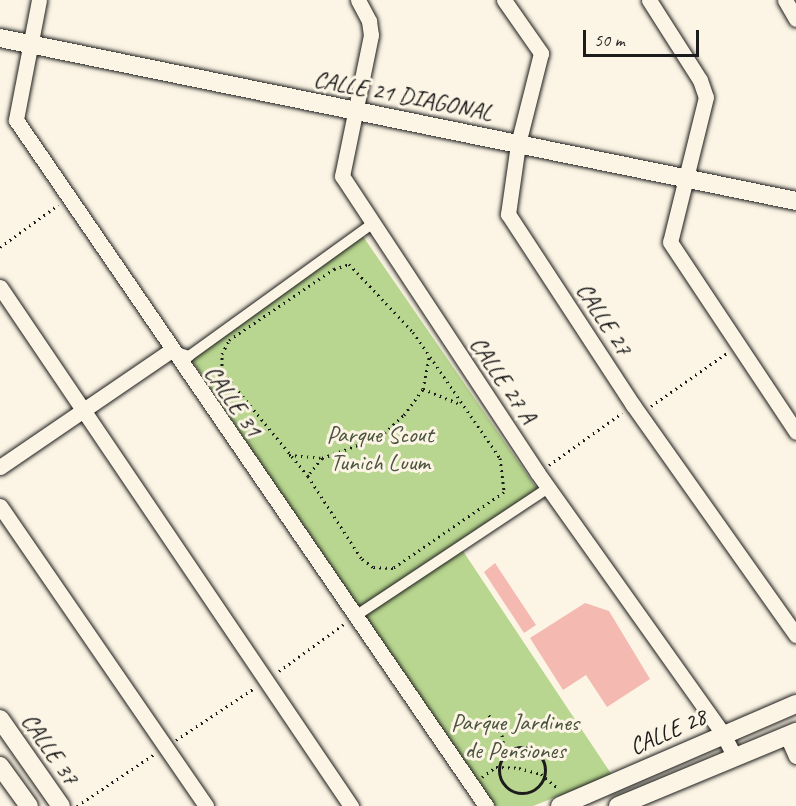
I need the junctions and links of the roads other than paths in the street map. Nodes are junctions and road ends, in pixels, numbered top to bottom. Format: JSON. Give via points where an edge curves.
{"nodes":[{"id":1,"x":39,"y":0,"type":"edge"},
{"id":2,"x":358,"y":0,"type":"edge"},
{"id":3,"x":504,"y":0,"type":"edge"},
{"id":4,"x":649,"y":0,"type":"edge"},
{"id":5,"x":785,"y":0,"type":"edge"},
{"id":6,"x":796,"y":19,"type":"edge"},
{"id":7,"x":0,"y":38,"type":"edge"},
{"id":8,"x":30,"y":44,"type":"junction"},
{"id":9,"x":356,"y":111,"type":"junction"},
{"id":10,"x":518,"y":144,"type":"junction"},
{"id":11,"x":684,"y":178,"type":"junction"},
{"id":12,"x":796,"y":201,"type":"edge"},
{"id":13,"x":372,"y":224,"type":"junction"},
{"id":14,"x":0,"y":287,"type":"edge"},
{"id":15,"x":170,"y":351,"type":"junction"},
{"id":16,"x":82,"y":409,"type":"junction"},
{"id":17,"x":796,"y":432,"type":"edge"},
{"id":18,"x":0,"y":467,"type":"edge"},
{"id":19,"x":548,"y":488,"type":"junction"},
{"id":20,"x":0,"y":506,"type":"edge"},
{"id":21,"x":357,"y":615,"type":"junction"},
{"id":22,"x":796,"y":635,"type":"edge"},
{"id":23,"x":796,"y":704,"type":"edge"},
{"id":24,"x":0,"y":719,"type":"edge"},
{"id":25,"x":723,"y":734,"type":"junction"},
{"id":26,"x":792,"y":734,"type":"edge"},
{"id":27,"x":734,"y":756,"type":"junction"},
{"id":28,"x":796,"y":756,"type":"edge"},
{"id":29,"x":0,"y":766,"type":"edge"},
{"id":30,"x":649,"y":800,"type":"edge"},
{"id":31,"x":566,"y":803,"type":"edge"},
{"id":32,"x":28,"y":806,"type":"edge"},
{"id":33,"x":61,"y":806,"type":"edge"},
{"id":34,"x":206,"y":806,"type":"edge"},
{"id":35,"x":351,"y":806,"type":"edge"},
{"id":36,"x":486,"y":806,"type":"edge"},
{"id":37,"x":618,"y":806,"type":"edge"}],
"edges":[{"from":1,"to":8,"type":"street","name":"CALLE 31"},
{"from":2,"to":9,"type":"street","name":"CALLE 27 A","via":[[371,35]]},
{"from":3,"to":10,"type":"street","name":"CALLE 27","via":[[541,53]]},
{"from":4,"to":11,"type":"street","via":[[700,80],[705,97]]},
{"from":5,"to":6,"type":"street"},
{"from":7,"to":8,"type":"street","name":"CALLE 21 DIAGONAL"},
{"from":8,"to":9,"type":"street","name":"CALLE 21 DIAGONAL"},
{"from":8,"to":15,"type":"street","name":"CALLE 31","via":[[16,120]]},
{"from":9,"to":10,"type":"street","name":"CALLE 21 DIAGONAL"},
{"from":9,"to":13,"type":"street","name":"CALLE 27 A","via":[[342,176]]},
{"from":10,"to":11,"type":"street","name":"CALLE 21 DIAGONAL"},
{"from":10,"to":22,"type":"street","name":"CALLE 27","via":[[508,214],[636,410]]},
{"from":11,"to":12,"type":"street","name":"CALLE 21 DIAGONAL"},
{"from":11,"to":17,"type":"street","via":[[670,242],[736,347]]},
{"from":13,"to":15,"type":"street","via":[[189,356]]},
{"from":13,"to":19,"type":"street","name":"CALLE 27 A"},
{"from":14,"to":16,"type":"street"},
{"from":15,"to":16,"type":"street"},
{"from":15,"to":21,"type":"street","name":"CALLE 31"},
{"from":16,"to":18,"type":"street"},
{"from":16,"to":35,"type":"street"},
{"from":19,"to":21,"type":"street"},
{"from":19,"to":25,"type":"street","name":"CALLE 27 A"},
{"from":20,"to":34,"type":"street"},
{"from":21,"to":36,"type":"street","name":"CALLE 31"},
{"from":23,"to":25,"type":"street","name":"CALLE 28"},
{"from":24,"to":33,"type":"street","name":"CALLE 37"},
{"from":25,"to":27,"type":"street","name":"CALLE 27 A"},
{"from":25,"to":31,"type":"street","name":"CALLE 28"},
{"from":26,"to":27,"type":"street","name":"CALLE 28"},
{"from":26,"to":28,"type":"street"},
{"from":27,"to":30,"type":"street","name":"CALLE 28"},
{"from":29,"to":32,"type":"street","name":"CALLE 37"},
{"from":30,"to":37,"type":"street","name":"CALLE 28"}]}
